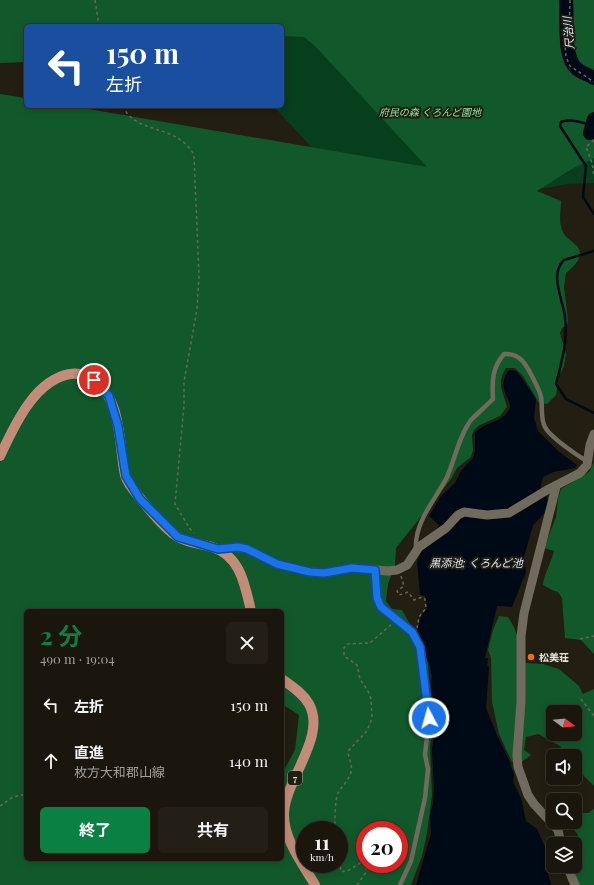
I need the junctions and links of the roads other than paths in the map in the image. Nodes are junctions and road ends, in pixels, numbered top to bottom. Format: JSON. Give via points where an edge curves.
{"nodes":[{"id":1,"x":594,"y":434,"type":"edge"},
{"id":2,"x":0,"y":456,"type":"edge"},
{"id":3,"x":588,"y":462,"type":"junction"},
{"id":4,"x":551,"y":488,"type":"junction"},
{"id":5,"x":218,"y":549,"type":"junction"},
{"id":6,"x":416,"y":552,"type":"junction"},
{"id":7,"x":375,"y":570,"type":"junction"},
{"id":8,"x":250,"y":609,"type":"edge"},
{"id":9,"x":284,"y":681,"type":"edge"},
{"id":10,"x":284,"y":813,"type":"edge"},
{"id":11,"x":284,"y":813,"type":"edge"},
{"id":12,"x":560,"y":837,"type":"edge"},
{"id":13,"x":570,"y":873,"type":"edge"},
{"id":14,"x":315,"y":885,"type":"edge"},
{"id":15,"x":400,"y":885,"type":"edge"},
{"id":16,"x":575,"y":885,"type":"edge"}],
"edges":[{"from":1,"to":3,"type":"street"},
{"from":2,"to":5,"type":"main road","via":[[20,416],[46,384],[66,374],[85,376],[94,380],[109,396],[118,426],[126,476],[133,489],[172,533]]},
{"from":3,"to":4,"type":"street","via":[[580,473]]},
{"from":3,"to":6,"type":"lane","via":[[545,428],[541,397],[526,363],[511,353],[504,354],[492,380],[493,399],[471,421],[465,432],[447,476],[420,526],[415,541]]},
{"from":4,"to":6,"type":"street","via":[[509,513],[487,515],[464,512]]},
{"from":4,"to":12,"type":"street","via":[[521,636],[521,702],[517,755],[521,778],[528,795],[558,830]]},
{"from":5,"to":7,"type":"street","via":[[247,549],[277,564],[310,572],[324,573],[352,568]]},
{"from":5,"to":8,"type":"main road","via":[[235,562]]},
{"from":6,"to":7,"type":"street","via":[[407,565],[397,570]]},
{"from":7,"to":15,"type":"lane","via":[[377,598],[381,607],[416,637],[423,665],[429,718],[425,755],[428,769],[427,784],[421,820],[411,861]]},
{"from":9,"to":11,"type":"main road","number":"7","via":[[305,699],[314,717],[310,740],[287,795]]},
{"from":10,"to":14,"type":"main road","number":"7","via":[[287,834]]},
{"from":13,"to":16,"type":"street"}]}
